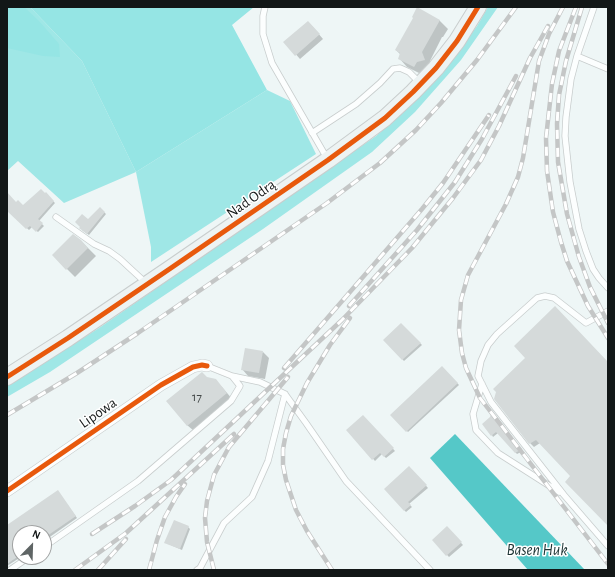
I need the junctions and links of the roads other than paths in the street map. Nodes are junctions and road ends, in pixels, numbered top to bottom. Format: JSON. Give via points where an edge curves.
{"nodes":[{"id":1,"x":265,"y":7,"type":"edge"},
{"id":2,"x":478,"y":7,"type":"edge"},
{"id":3,"x":594,"y":7,"type":"edge"},
{"id":4,"x":577,"y":56,"type":"junction"},
{"id":5,"x":608,"y":69,"type":"edge"},
{"id":6,"x":421,"y":84,"type":"junction"},
{"id":7,"x":312,"y":133,"type":"junction"},
{"id":8,"x":328,"y":160,"type":"junction"},
{"id":9,"x":56,"y":217,"type":"dead end"},
{"id":10,"x":147,"y":284,"type":"junction"},
{"id":11,"x":608,"y":288,"type":"edge"},
{"id":12,"x":608,"y":311,"type":"edge"},
{"id":13,"x":208,"y":366,"type":"joint"},
{"id":14,"x":232,"y":376,"type":"junction"},
{"id":15,"x":7,"y":377,"type":"edge"},
{"id":16,"x":482,"y":384,"type":"junction"},
{"id":17,"x":285,"y":394,"type":"junction"},
{"id":18,"x":7,"y":492,"type":"edge"},
{"id":19,"x":564,"y":495,"type":"junction"},
{"id":20,"x":52,"y":540,"type":"edge"},
{"id":21,"x":608,"y":546,"type":"edge"},
{"id":22,"x":197,"y":570,"type":"edge"},
{"id":23,"x":430,"y":570,"type":"edge"}],
"edges":[{"from":1,"to":7,"type":"lane","via":[[263,34],[272,63]]},
{"from":2,"to":6,"type":"street","name":"Nad Odrą","via":[[451,49]]},
{"from":3,"to":4,"type":"lane"},
{"from":4,"to":5,"type":"lane"},
{"from":4,"to":11,"type":"lane","via":[[566,117],[567,158],[574,206],[586,251],[593,269]]},
{"from":6,"to":7,"type":"lane","via":[[409,72],[400,68],[392,69],[356,104]]},
{"from":6,"to":8,"type":"street","name":"Nad Odrą","via":[[385,118]]},
{"from":7,"to":8,"type":"lane"},
{"from":8,"to":10,"type":"street","name":"Nad Odrą"},
{"from":9,"to":10,"type":"lane","via":[[120,259]]},
{"from":10,"to":15,"type":"street","name":"Nad Odrą"},
{"from":12,"to":16,"type":"lane","via":[[586,323],[554,298],[537,298],[497,334],[488,346],[478,376]]},
{"from":13,"to":14,"type":"lane"},
{"from":13,"to":18,"type":"street","name":"Lipowa","via":[[193,367],[161,385]]},
{"from":14,"to":17,"type":"lane","via":[[260,382]]},
{"from":14,"to":20,"type":"lane","via":[[240,386],[231,401],[138,481]]},
{"from":16,"to":19,"type":"lane","via":[[491,402]]},
{"from":16,"to":19,"type":"lane","via":[[473,414],[476,430],[498,453]]},
{"from":17,"to":22,"type":"lane","via":[[268,461],[252,497],[224,523]]},
{"from":17,"to":23,"type":"lane","via":[[346,481]]},
{"from":19,"to":21,"type":"lane"}]}
